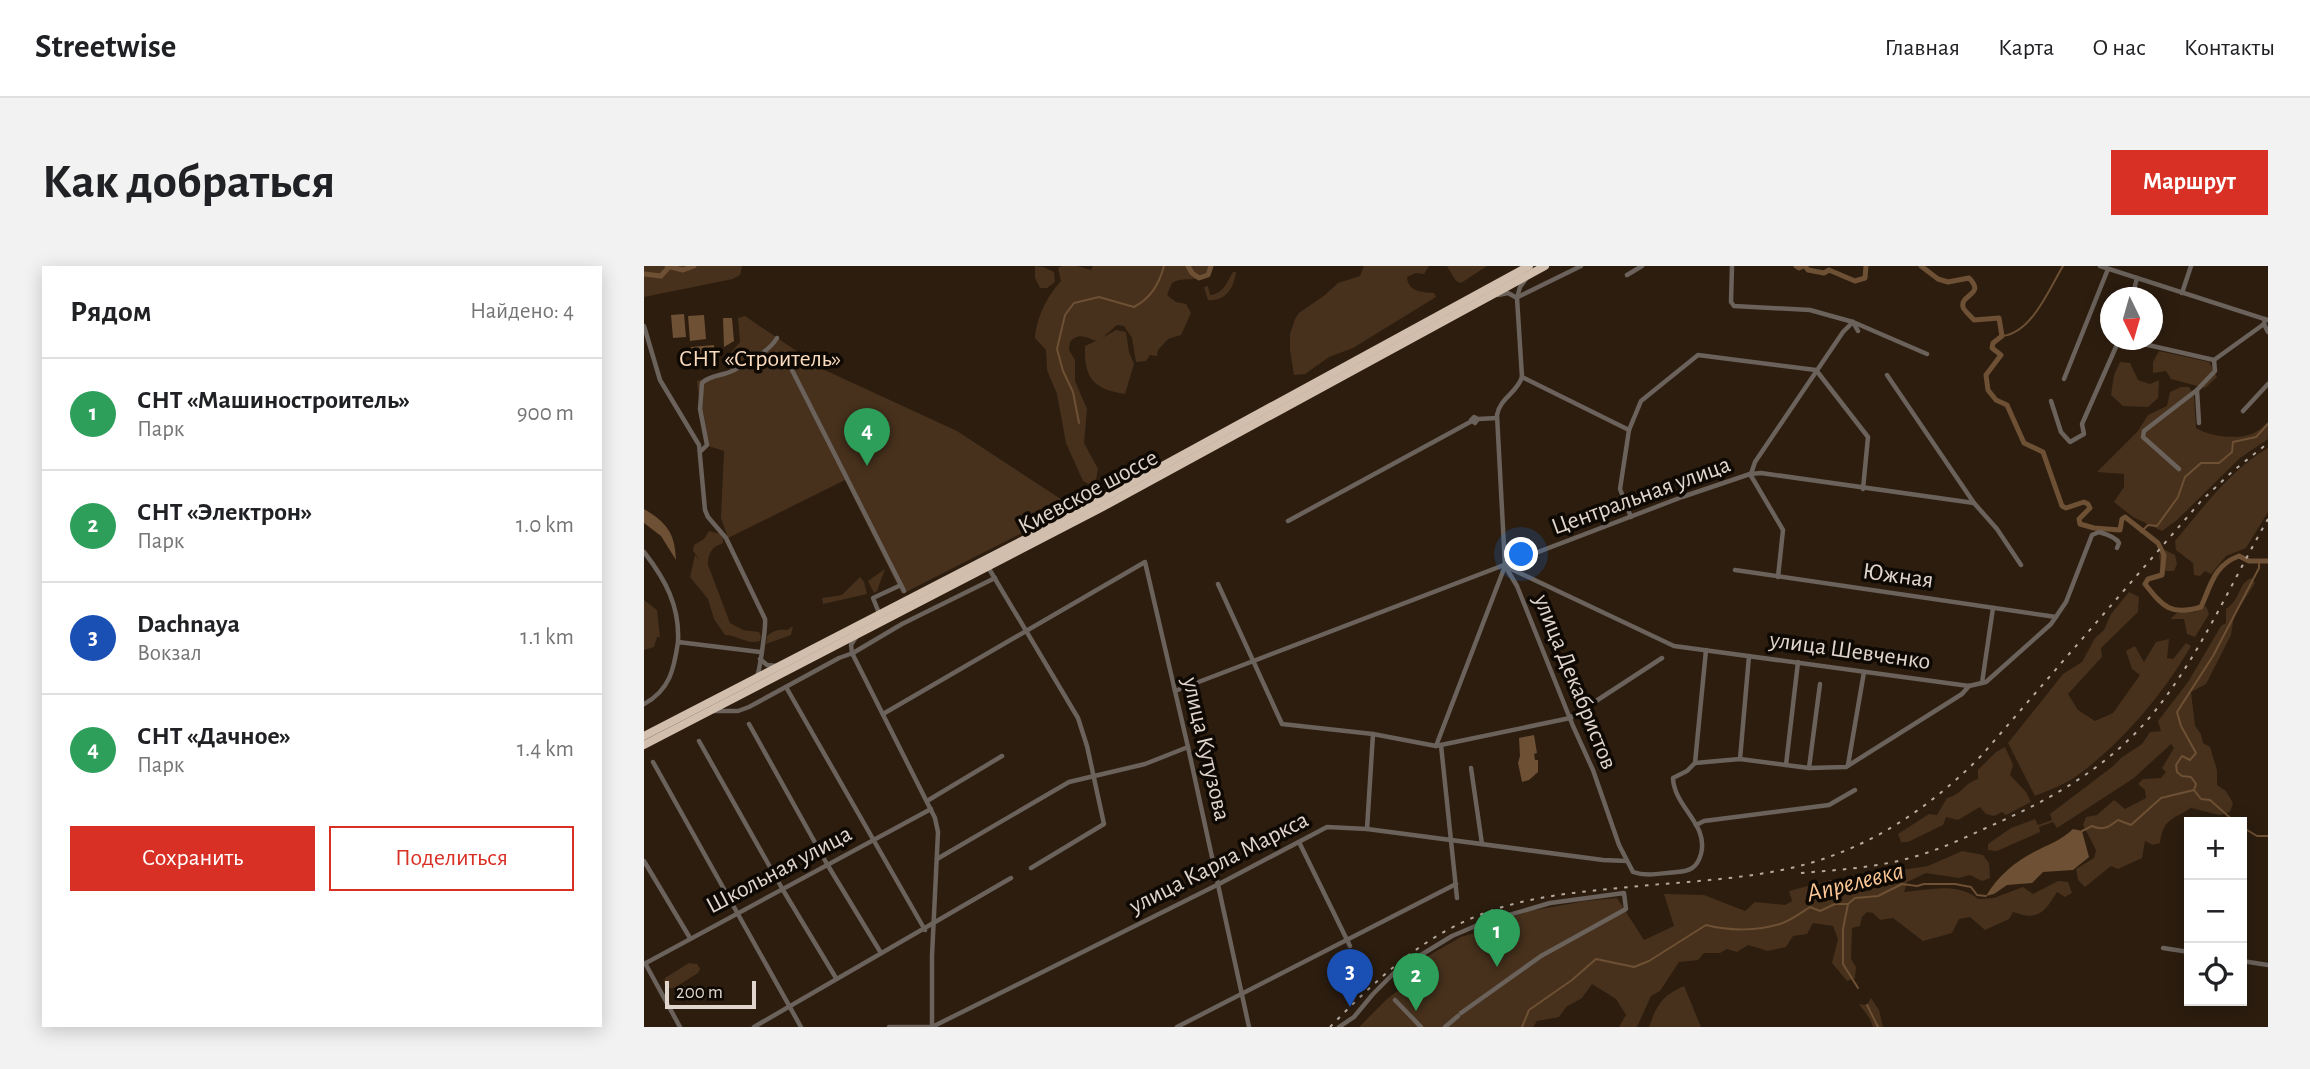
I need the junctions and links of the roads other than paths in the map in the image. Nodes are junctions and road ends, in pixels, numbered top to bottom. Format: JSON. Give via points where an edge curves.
{"nodes":[{"id":1,"x":1545,"y":266,"type":"edge"},
{"id":2,"x":1581,"y":266,"type":"edge"},
{"id":3,"x":1642,"y":266,"type":"edge"},
{"id":4,"x":1732,"y":266,"type":"edge"},
{"id":5,"x":2100,"y":266,"type":"edge"},
{"id":6,"x":2192,"y":266,"type":"edge"},
{"id":7,"x":2108,"y":269,"type":"junction"},
{"id":8,"x":1531,"y":270,"type":"edge"},
{"id":9,"x":1627,"y":275,"type":"dead end"},
{"id":10,"x":2137,"y":278,"type":"junction"},
{"id":11,"x":2135,"y":287,"type":"edge"},
{"id":12,"x":1521,"y":293,"type":"junction"},
{"id":13,"x":2182,"y":293,"type":"junction"},
{"id":14,"x":1487,"y":298,"type":"junction"},
{"id":15,"x":1517,"y":298,"type":"junction"},
{"id":16,"x":2266,"y":321,"type":"edge"},
{"id":17,"x":1853,"y":322,"type":"junction"},
{"id":18,"x":644,"y":326,"type":"edge"},
{"id":19,"x":1857,"y":331,"type":"dead end"},
{"id":20,"x":2268,"y":332,"type":"edge"},
{"id":21,"x":778,"y":338,"type":"dead end"},
{"id":22,"x":2163,"y":348,"type":"edge"},
{"id":23,"x":2115,"y":350,"type":"edge"},
{"id":24,"x":1927,"y":354,"type":"dead end"},
{"id":25,"x":2214,"y":360,"type":"junction"},
{"id":26,"x":792,"y":370,"type":"dead end"},
{"id":27,"x":1816,"y":370,"type":"junction"},
{"id":28,"x":1888,"y":375,"type":"dead end"},
{"id":29,"x":1522,"y":377,"type":"junction"},
{"id":30,"x":2064,"y":379,"type":"dead end"},
{"id":31,"x":2268,"y":384,"type":"edge"},
{"id":32,"x":2197,"y":390,"type":"junction"},
{"id":33,"x":2051,"y":401,"type":"dead end"},
{"id":34,"x":2243,"y":411,"type":"dead end"},
{"id":35,"x":1497,"y":418,"type":"junction"},
{"id":36,"x":2199,"y":423,"type":"dead end"},
{"id":37,"x":1629,"y":430,"type":"junction"},
{"id":38,"x":701,"y":451,"type":"junction"},
{"id":39,"x":2179,"y":469,"type":"dead end"},
{"id":40,"x":1751,"y":474,"type":"junction"},
{"id":41,"x":1863,"y":489,"type":"junction"},
{"id":42,"x":1974,"y":503,"type":"junction"},
{"id":43,"x":1631,"y":517,"type":"junction"},
{"id":44,"x":1288,"y":521,"type":"dead end"},
{"id":45,"x":2117,"y":548,"type":"dead end"},
{"id":46,"x":644,"y":552,"type":"edge"},
{"id":47,"x":2021,"y":565,"type":"dead end"},
{"id":48,"x":988,"y":566,"type":"junction"},
{"id":49,"x":1505,"y":566,"type":"junction"},
{"id":50,"x":1735,"y":570,"type":"dead end"},
{"id":51,"x":1778,"y":577,"type":"junction"},
{"id":52,"x":995,"y":579,"type":"junction"},
{"id":53,"x":1218,"y":584,"type":"dead end"},
{"id":54,"x":1993,"y":608,"type":"junction"},
{"id":55,"x":879,"y":614,"type":"junction"},
{"id":56,"x":2056,"y":617,"type":"junction"},
{"id":57,"x":1026,"y":629,"type":"junction"},
{"id":58,"x":863,"y":631,"type":"junction"},
{"id":59,"x":678,"y":642,"type":"junction"},
{"id":60,"x":830,"y":648,"type":"junction"},
{"id":61,"x":1706,"y":650,"type":"junction"},
{"id":62,"x":760,"y":652,"type":"junction"},
{"id":63,"x":852,"y":653,"type":"junction"},
{"id":64,"x":1749,"y":655,"type":"junction"},
{"id":65,"x":760,"y":658,"type":"junction"},
{"id":66,"x":1662,"y":658,"type":"dead end"},
{"id":67,"x":1252,"y":662,"type":"junction"},
{"id":68,"x":1798,"y":662,"type":"junction"},
{"id":69,"x":782,"y":665,"type":"junction"},
{"id":70,"x":1864,"y":672,"type":"junction"},
{"id":71,"x":754,"y":680,"type":"junction"},
{"id":72,"x":1982,"y":683,"type":"junction"},
{"id":73,"x":1820,"y":684,"type":"dead end"},
{"id":74,"x":1969,"y":686,"type":"junction"},
{"id":75,"x":786,"y":687,"type":"junction"},
{"id":76,"x":1175,"y":691,"type":"junction"},
{"id":77,"x":644,"y":704,"type":"edge"},
{"id":78,"x":704,"y":714,"type":"junction"},
{"id":79,"x":883,"y":714,"type":"junction"},
{"id":80,"x":1570,"y":718,"type":"junction"},
{"id":81,"x":749,"y":724,"type":"dead end"},
{"id":82,"x":1373,"y":734,"type":"junction"},
{"id":83,"x":644,"y":736,"type":"edge"},
{"id":84,"x":699,"y":741,"type":"dead end"},
{"id":85,"x":644,"y":745,"type":"edge"},
{"id":86,"x":1439,"y":746,"type":"junction"},
{"id":87,"x":1188,"y":747,"type":"junction"},
{"id":88,"x":1002,"y":756,"type":"dead end"},
{"id":89,"x":1740,"y":759,"type":"junction"},
{"id":90,"x":653,"y":762,"type":"dead end"},
{"id":91,"x":1695,"y":763,"type":"junction"},
{"id":92,"x":1786,"y":765,"type":"junction"},
{"id":93,"x":1848,"y":766,"type":"junction"},
{"id":94,"x":1471,"y":768,"type":"dead end"},
{"id":95,"x":1810,"y":768,"type":"junction"},
{"id":96,"x":1094,"y":778,"type":"junction"},
{"id":97,"x":1855,"y":790,"type":"dead end"},
{"id":98,"x":927,"y":801,"type":"junction"},
{"id":99,"x":931,"y":809,"type":"junction"},
{"id":100,"x":1696,"y":825,"type":"junction"},
{"id":101,"x":1367,"y":828,"type":"junction"},
{"id":102,"x":874,"y":839,"type":"junction"},
{"id":103,"x":1453,"y":839,"type":"junction"},
{"id":104,"x":1299,"y":842,"type":"junction"},
{"id":105,"x":1482,"y":844,"type":"junction"},
{"id":106,"x":936,"y":859,"type":"junction"},
{"id":107,"x":644,"y":860,"type":"edge"},
{"id":108,"x":1627,"y":861,"type":"junction"},
{"id":109,"x":827,"y":864,"type":"junction"},
{"id":110,"x":1031,"y":867,"type":"dead end"},
{"id":111,"x":1011,"y":878,"type":"dead end"},
{"id":112,"x":1219,"y":884,"type":"junction"},
{"id":113,"x":1456,"y":884,"type":"junction"},
{"id":114,"x":783,"y":890,"type":"junction"},
{"id":115,"x":1457,"y":898,"type":"dead end"},
{"id":116,"x":736,"y":913,"type":"junction"},
{"id":117,"x":935,"y":925,"type":"junction"},
{"id":118,"x":925,"y":930,"type":"junction"},
{"id":119,"x":690,"y":938,"type":"junction"},
{"id":120,"x":1347,"y":939,"type":"junction"},
{"id":121,"x":1350,"y":946,"type":"dead end"},
{"id":122,"x":2162,"y":948,"type":"dead end"},
{"id":123,"x":2184,"y":951,"type":"edge"},
{"id":124,"x":881,"y":953,"type":"junction"},
{"id":125,"x":2247,"y":962,"type":"edge"},
{"id":126,"x":645,"y":963,"type":"edge"},
{"id":127,"x":2268,"y":965,"type":"edge"},
{"id":128,"x":836,"y":978,"type":"junction"},
{"id":129,"x":1243,"y":993,"type":"junction"},
{"id":130,"x":1395,"y":1000,"type":"dead end"},
{"id":131,"x":789,"y":1006,"type":"junction"},
{"id":132,"x":680,"y":1027,"type":"edge"},
{"id":133,"x":754,"y":1027,"type":"edge"},
{"id":134,"x":801,"y":1027,"type":"edge"},
{"id":135,"x":889,"y":1027,"type":"edge"},
{"id":136,"x":932,"y":1027,"type":"edge"},
{"id":137,"x":1177,"y":1027,"type":"edge"},
{"id":138,"x":1249,"y":1027,"type":"edge"},
{"id":139,"x":1339,"y":1027,"type":"edge"},
{"id":140,"x":1421,"y":1027,"type":"edge"},
{"id":141,"x":1445,"y":1027,"type":"edge"}],
"edges":[{"from":1,"to":8,"type":"highway","name":"Киевское шоссе"},
{"from":2,"to":12,"type":"street"},
{"from":3,"to":9,"type":"street"},
{"from":4,"to":17,"type":"street","via":[[1734,306],[1810,310]]},
{"from":5,"to":7,"type":"street"},
{"from":6,"to":13,"type":"street"},
{"from":7,"to":10,"type":"street"},
{"from":7,"to":30,"type":"street"},
{"from":8,"to":12,"type":"street"},
{"from":8,"to":14,"type":"highway","name":"Киевское шоссе"},
{"from":8,"to":55,"type":"highway","name":"Киевское шоссе"},
{"from":10,"to":11,"type":"street"},
{"from":10,"to":13,"type":"street"},
{"from":12,"to":15,"type":"street"},
{"from":13,"to":16,"type":"street"},
{"from":14,"to":15,"type":"street","via":[[1506,293]]},
{"from":14,"to":48,"type":"highway","name":"Киевское шоссе"},
{"from":15,"to":29,"type":"street"},
{"from":16,"to":20,"type":"street"},
{"from":16,"to":25,"type":"street"},
{"from":17,"to":19,"type":"street"},
{"from":17,"to":24,"type":"street"},
{"from":17,"to":27,"type":"street"},
{"from":18,"to":38,"type":"street","via":[[660,380]]},
{"from":21,"to":38,"type":"street","via":[[732,371],[702,383],[700,409],[707,445]]},
{"from":22,"to":25,"type":"street"},
{"from":23,"to":33,"type":"street","via":[[2082,424],[2084,433],[2070,442],[2061,432]]},
{"from":25,"to":32,"type":"street","via":[[2215,371]]},
{"from":26,"to":55,"type":"street","via":[[902,588],[873,598]]},
{"from":27,"to":37,"type":"street","via":[[1698,355],[1641,401]]},
{"from":27,"to":40,"type":"street"},
{"from":27,"to":41,"type":"street","via":[[1868,437]]},
{"from":28,"to":42,"type":"street"},
{"from":29,"to":35,"type":"street","via":[[1518,388],[1500,403]]},
{"from":29,"to":37,"type":"street"},
{"from":31,"to":34,"type":"street"},
{"from":32,"to":36,"type":"street"},
{"from":32,"to":39,"type":"street","via":[[2144,431],[2143,437]]},
{"from":35,"to":44,"type":"street","via":[[1475,420]]},
{"from":35,"to":49,"type":"street","name":"улица Декабристов"},
{"from":37,"to":43,"type":"street","via":[[1620,489]]},
{"from":38,"to":62,"type":"street","via":[[705,510],[726,538],[765,619]]},
{"from":40,"to":41,"type":"street","name":"Центральная улица"},
{"from":40,"to":43,"type":"street","name":"Центральная улица"},
{"from":40,"to":51,"type":"street","via":[[1783,530]]},
{"from":41,"to":42,"type":"street","name":"Центральная улица"},
{"from":42,"to":47,"type":"street"},
{"from":43,"to":49,"type":"street","name":"Центральная улица"},
{"from":45,"to":56,"type":"street","name":"улица Шевченко","via":[[2117,540],[2105,533],[2092,536]]},
{"from":46,"to":59,"type":"street","via":[[674,600]]},
{"from":48,"to":52,"type":"street"},
{"from":48,"to":58,"type":"highway","name":"Киевское шоссе"},
{"from":49,"to":61,"type":"street","name":"улица Шевченко","via":[[1674,646]]},
{"from":49,"to":67,"type":"street","name":"Центральная улица"},
{"from":49,"to":80,"type":"street","name":"улица Декабристов"},
{"from":49,"to":86,"type":"street"},
{"from":50,"to":51,"type":"street","name":"Южная"},
{"from":51,"to":54,"type":"street","name":"Южная"},
{"from":52,"to":57,"type":"street"},
{"from":52,"to":63,"type":"street"},
{"from":53,"to":67,"type":"street"},
{"from":54,"to":56,"type":"street","name":"Южная"},
{"from":54,"to":72,"type":"street"},
{"from":55,"to":69,"type":"highway","name":"Киевское шоссе"},
{"from":56,"to":72,"type":"street","name":"улица Шевченко"},
{"from":57,"to":76,"type":"street","name":"улица Кутузова","via":[[1145,562]]},
{"from":57,"to":79,"type":"street"},
{"from":57,"to":96,"type":"street","via":[[1078,718]]},
{"from":58,"to":60,"type":"highway","name":"Киевское шоссе"},
{"from":58,"to":63,"type":"street","via":[[852,641]]},
{"from":59,"to":62,"type":"street"},
{"from":59,"to":77,"type":"street","via":[[670,677],[661,693]]},
{"from":60,"to":63,"type":"street"},
{"from":60,"to":78,"type":"highway","name":"Киевское шоссе"},
{"from":61,"to":64,"type":"street","name":"улица Шевченко"},
{"from":61,"to":91,"type":"street"},
{"from":62,"to":65,"type":"street"},
{"from":63,"to":75,"type":"street"},
{"from":63,"to":79,"type":"street"},
{"from":64,"to":68,"type":"street","name":"улица Шевченко"},
{"from":64,"to":89,"type":"street"},
{"from":65,"to":69,"type":"street","via":[[767,665]]},
{"from":65,"to":71,"type":"street"},
{"from":66,"to":80,"type":"street"},
{"from":67,"to":76,"type":"street","name":"Центральная улица"},
{"from":67,"to":82,"type":"street","via":[[1282,724]]},
{"from":68,"to":70,"type":"street","name":"улица Шевченко"},
{"from":68,"to":92,"type":"street"},
{"from":69,"to":71,"type":"highway","name":"Киевское шоссе"},
{"from":70,"to":74,"type":"street","name":"улица Шевченко"},
{"from":70,"to":93,"type":"street"},
{"from":71,"to":83,"type":"highway","name":"Киевское шоссе"},
{"from":72,"to":74,"type":"street","name":"улица Шевченко"},
{"from":73,"to":95,"type":"street"},
{"from":74,"to":93,"type":"street"},
{"from":75,"to":78,"type":"street","via":[[744,710]]},
{"from":75,"to":102,"type":"street"},
{"from":76,"to":87,"type":"street","name":"улица Кутузова"},
{"from":78,"to":85,"type":"highway","name":"Киевское шоссе"},
{"from":79,"to":98,"type":"street"},
{"from":80,"to":86,"type":"street"},
{"from":80,"to":108,"type":"street","name":"улица Декабристов"},
{"from":81,"to":109,"type":"street"},
{"from":82,"to":86,"type":"street"},
{"from":82,"to":101,"type":"street"},
{"from":84,"to":114,"type":"street"},
{"from":86,"to":103,"type":"street"},
{"from":87,"to":96,"type":"street"},
{"from":87,"to":112,"type":"street","name":"улица Кутузова"},
{"from":88,"to":98,"type":"street"},
{"from":89,"to":91,"type":"street"},
{"from":89,"to":92,"type":"street"},
{"from":90,"to":116,"type":"street"},
{"from":91,"to":100,"type":"street","via":[[1672,782]]},
{"from":92,"to":95,"type":"street"},
{"from":93,"to":95,"type":"street"},
{"from":94,"to":105,"type":"street"},
{"from":96,"to":106,"type":"street","via":[[1069,782]]},
{"from":96,"to":110,"type":"street","via":[[1104,824]]},
{"from":97,"to":100,"type":"street","via":[[1829,805]]},
{"from":98,"to":99,"type":"street"},
{"from":99,"to":102,"type":"street","name":"Школьная улица"},
{"from":99,"to":106,"type":"street","via":[[938,832]]},
{"from":100,"to":108,"type":"street","name":"улица Декабристов","via":[[1703,848],[1694,868],[1641,875],[1633,872]]},
{"from":101,"to":103,"type":"street","name":"улица Карла Маркса"},
{"from":101,"to":104,"type":"street","name":"улица Карла Маркса","via":[[1327,827]]},
{"from":102,"to":109,"type":"street","name":"Школьная улица"},
{"from":102,"to":118,"type":"street"},
{"from":103,"to":105,"type":"street","name":"улица Карла Маркса"},
{"from":103,"to":113,"type":"street"},
{"from":104,"to":112,"type":"street","name":"улица Карла Маркса"},
{"from":104,"to":120,"type":"street"},
{"from":105,"to":108,"type":"street","name":"улица Карла Маркса"},
{"from":106,"to":117,"type":"street"},
{"from":107,"to":119,"type":"street"},
{"from":109,"to":114,"type":"street","name":"Школьная улица"},
{"from":109,"to":124,"type":"street"},
{"from":111,"to":117,"type":"street"},
{"from":112,"to":129,"type":"street","name":"улица Кутузова"},
{"from":112,"to":136,"type":"street","name":"улица Карла Маркса"},
{"from":113,"to":115,"type":"street"},
{"from":113,"to":120,"type":"street"},
{"from":114,"to":116,"type":"street","name":"Школьная улица"},
{"from":114,"to":128,"type":"street"},
{"from":116,"to":119,"type":"street","name":"Школьная улица"},
{"from":116,"to":131,"type":"street"},
{"from":117,"to":118,"type":"street"},
{"from":117,"to":136,"type":"street"},
{"from":118,"to":124,"type":"street"},
{"from":119,"to":126,"type":"street","name":"Школьная улица"},
{"from":120,"to":121,"type":"street"},
{"from":120,"to":129,"type":"street"},
{"from":122,"to":123,"type":"street"},
{"from":124,"to":128,"type":"street"},
{"from":125,"to":127,"type":"street"},
{"from":126,"to":132,"type":"street"},
{"from":128,"to":131,"type":"street"},
{"from":129,"to":137,"type":"street"},
{"from":129,"to":138,"type":"street","name":"улица Кутузова"},
{"from":130,"to":140,"type":"street"},
{"from":131,"to":133,"type":"street"},
{"from":131,"to":134,"type":"street"},
{"from":135,"to":136,"type":"street","name":"улица Карла Маркса"},
{"from":139,"to":141,"type":"street","via":[[1398,969],[1452,936],[1550,903],[1624,893],[1626,909],[1541,956]]}]}
